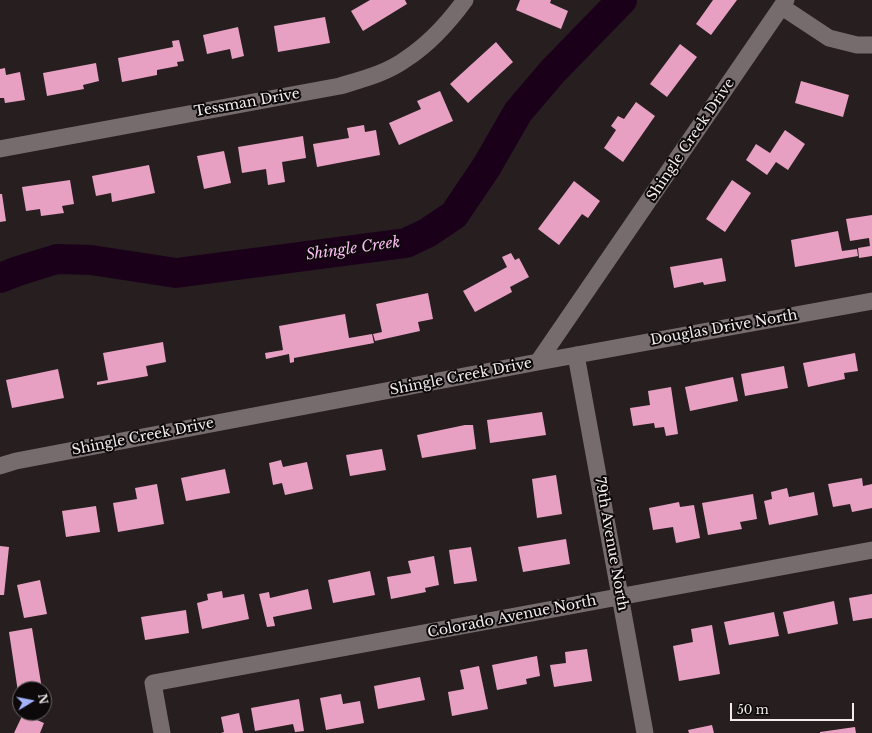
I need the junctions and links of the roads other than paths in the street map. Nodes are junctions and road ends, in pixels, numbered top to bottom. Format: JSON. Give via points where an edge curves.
{"nodes":[{"id":1,"x":465,"y":0,"type":"edge"},
{"id":2,"x":784,"y":3,"type":"edge"},
{"id":3,"x":872,"y":45,"type":"edge"},
{"id":4,"x":0,"y":149,"type":"edge"},
{"id":5,"x":872,"y":301,"type":"edge"},
{"id":6,"x":576,"y":355,"type":"junction"},
{"id":7,"x":538,"y":362,"type":"junction"},
{"id":8,"x":0,"y":466,"type":"edge"},
{"id":9,"x":872,"y":550,"type":"edge"},
{"id":10,"x":620,"y":597,"type":"junction"},
{"id":11,"x":162,"y":733,"type":"edge"},
{"id":12,"x":645,"y":733,"type":"edge"}],
"edges":[{"from":1,"to":4,"type":"street","name":"Tessman Drive","via":[[434,36],[406,60],[374,76],[340,86]]},
{"from":2,"to":3,"type":"street","via":[[829,38],[857,45]]},
{"from":2,"to":7,"type":"street","name":"Shingle Creek Drive"},
{"from":5,"to":6,"type":"street","name":"Douglas Drive North"},
{"from":6,"to":7,"type":"street","name":"Douglas Drive North"},
{"from":6,"to":10,"type":"street","name":"79th Avenue North"},
{"from":7,"to":8,"type":"street","name":"Shingle Creek Drive"},
{"from":9,"to":10,"type":"street","name":"Colorado Avenue North"},
{"from":10,"to":11,"type":"street","name":"Colorado Avenue North","via":[[153,683]]},
{"from":10,"to":12,"type":"street","name":"79th Avenue North"}]}
